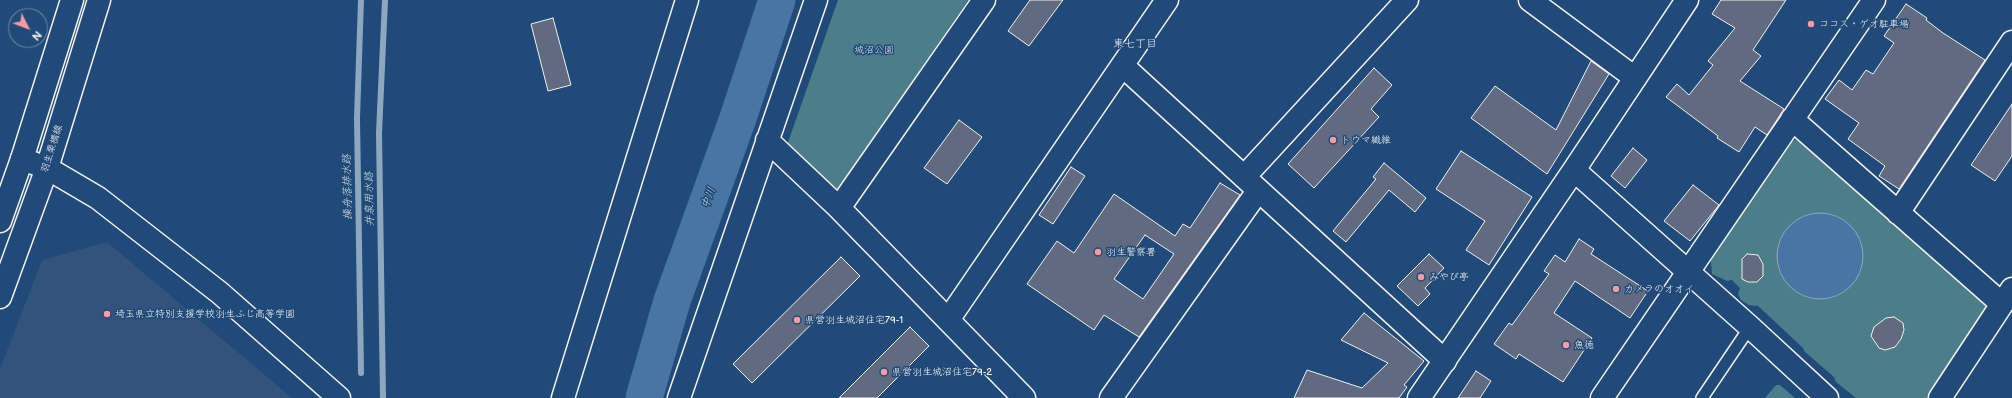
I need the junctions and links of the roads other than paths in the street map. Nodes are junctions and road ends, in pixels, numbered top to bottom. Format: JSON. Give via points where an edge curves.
{"nodes":[{"id":1,"x":72,"y":0,"type":"edge"},
{"id":2,"x":99,"y":0,"type":"edge"},
{"id":3,"x":687,"y":0,"type":"edge"},
{"id":4,"x":816,"y":0,"type":"edge"},
{"id":5,"x":984,"y":0,"type":"edge"},
{"id":6,"x":1167,"y":0,"type":"edge"},
{"id":7,"x":1407,"y":0,"type":"edge"},
{"id":8,"x":1530,"y":0,"type":"edge"},
{"id":9,"x":1687,"y":0,"type":"edge"},
{"id":10,"x":1874,"y":0,"type":"edge"},
{"id":11,"x":2012,"y":42,"type":"edge"},
{"id":12,"x":1123,"y":66,"type":"junction"},
{"id":13,"x":1635,"y":78,"type":"junction"},
{"id":14,"x":1792,"y":119,"type":"junction"},
{"id":15,"x":768,"y":140,"type":"junction"},
{"id":16,"x":22,"y":160,"type":"junction"},
{"id":17,"x":47,"y":168,"type":"junction"},
{"id":18,"x":1574,"y":170,"type":"junction"},
{"id":19,"x":1251,"y":184,"type":"junction"},
{"id":20,"x":839,"y":208,"type":"junction"},
{"id":21,"x":1898,"y":212,"type":"junction"},
{"id":22,"x":0,"y":221,"type":"edge"},
{"id":23,"x":1688,"y":272,"type":"junction"},
{"id":24,"x":0,"y":297,"type":"edge"},
{"id":25,"x":2007,"y":297,"type":"edge"},
{"id":26,"x":948,"y":320,"type":"junction"},
{"id":27,"x":1750,"y":326,"type":"junction"},
{"id":28,"x":1445,"y":361,"type":"junction"},
{"id":29,"x":335,"y":396,"type":"edge"},
{"id":30,"x":563,"y":398,"type":"edge"},
{"id":31,"x":679,"y":398,"type":"edge"},
{"id":32,"x":1024,"y":398,"type":"edge"},
{"id":33,"x":1111,"y":398,"type":"edge"},
{"id":34,"x":1419,"y":398,"type":"edge"},
{"id":35,"x":1602,"y":398,"type":"edge"},
{"id":36,"x":1702,"y":398,"type":"edge"},
{"id":37,"x":1827,"y":398,"type":"edge"},
{"id":38,"x":1940,"y":398,"type":"edge"}],
"edges":[{"from":1,"to":16,"type":"street"},
{"from":2,"to":17,"type":"street","name":"羽生栗橋線"},
{"from":3,"to":30,"type":"street"},
{"from":4,"to":15,"type":"street"},
{"from":5,"to":20,"type":"street"},
{"from":6,"to":12,"type":"street"},
{"from":7,"to":19,"type":"street"},
{"from":8,"to":13,"type":"street"},
{"from":9,"to":13,"type":"street"},
{"from":10,"to":14,"type":"street"},
{"from":11,"to":21,"type":"street"},
{"from":12,"to":19,"type":"street"},
{"from":12,"to":26,"type":"street"},
{"from":13,"to":18,"type":"street"},
{"from":14,"to":21,"type":"street"},
{"from":14,"to":23,"type":"street"},
{"from":15,"to":20,"type":"street"},
{"from":15,"to":31,"type":"street"},
{"from":16,"to":17,"type":"street"},
{"from":16,"to":22,"type":"street"},
{"from":17,"to":24,"type":"street","name":"羽生栗橋線"},
{"from":17,"to":29,"type":"street","via":[[98,198],[214,288]]},
{"from":18,"to":23,"type":"street"},
{"from":18,"to":28,"type":"street"},
{"from":19,"to":28,"type":"street"},
{"from":19,"to":33,"type":"street"},
{"from":20,"to":26,"type":"street"},
{"from":21,"to":25,"type":"street"},
{"from":23,"to":27,"type":"street"},
{"from":23,"to":35,"type":"street"},
{"from":25,"to":38,"type":"street"},
{"from":26,"to":32,"type":"street"},
{"from":27,"to":36,"type":"lane"},
{"from":27,"to":37,"type":"street"},
{"from":28,"to":34,"type":"street"}]}
